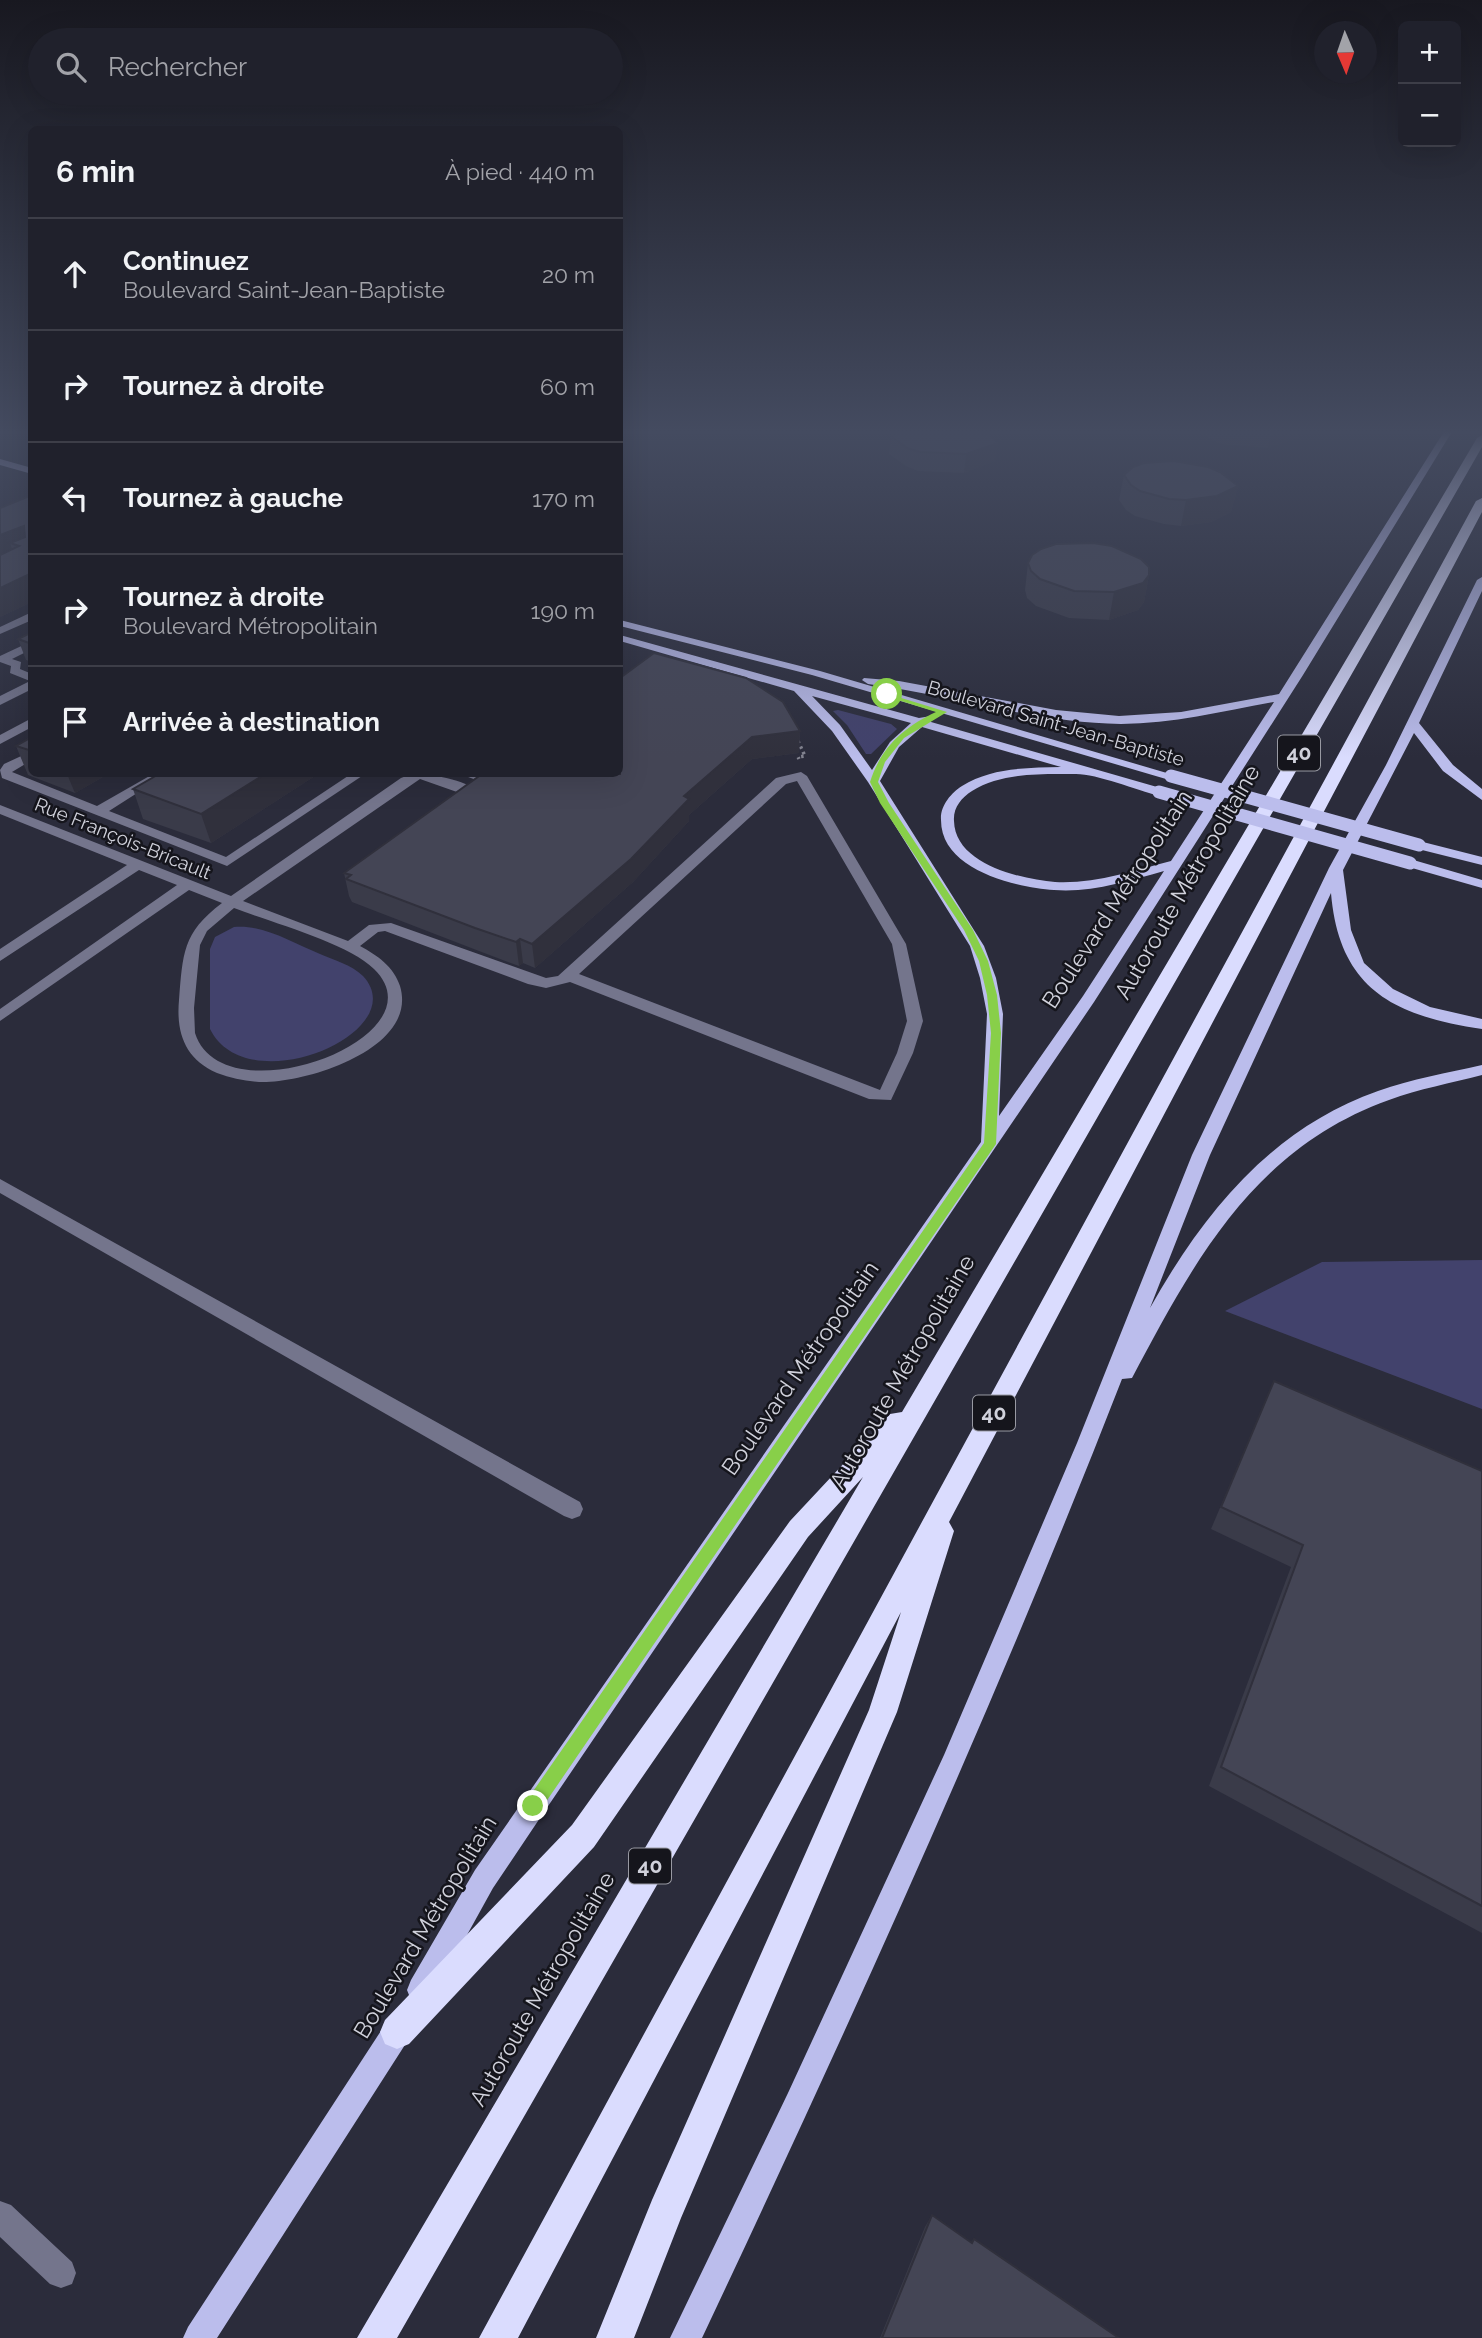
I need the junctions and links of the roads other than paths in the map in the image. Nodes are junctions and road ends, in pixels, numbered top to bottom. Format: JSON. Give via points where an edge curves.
{"nodes":[{"id":1,"x":1381,"y":539,"type":"edge"},
{"id":2,"x":1423,"y":539,"type":"edge"},
{"id":3,"x":1462,"y":539,"type":"edge"},
{"id":4,"x":1482,"y":580,"type":"edge"},
{"id":5,"x":28,"y":617,"type":"edge"},
{"id":6,"x":623,"y":624,"type":"edge"},
{"id":7,"x":0,"y":631,"type":"edge"},
{"id":8,"x":623,"y":639,"type":"edge"},
{"id":9,"x":28,"y":646,"type":"edge"},
{"id":10,"x":14,"y":671,"type":"junction"},
{"id":11,"x":0,"y":673,"type":"edge"},
{"id":12,"x":816,"y":673,"type":"junction"},
{"id":13,"x":28,"y":676,"type":"edge"},
{"id":14,"x":28,"y":686,"type":"edge"},
{"id":15,"x":799,"y":689,"type":"junction"},
{"id":16,"x":1282,"y":697,"type":"junction"},
{"id":17,"x":0,"y":701,"type":"edge"},
{"id":18,"x":943,"y":712,"type":"junction"},
{"id":19,"x":921,"y":722,"type":"junction"},
{"id":20,"x":1412,"y":722,"type":"junction"},
{"id":21,"x":28,"y":724,"type":"edge"},
{"id":22,"x":0,"y":740,"type":"edge"},
{"id":23,"x":28,"y":757,"type":"edge"},
{"id":24,"x":1082,"y":771,"type":"junction"},
{"id":25,"x":156,"y":777,"type":"edge"},
{"id":26,"x":354,"y":777,"type":"edge"},
{"id":27,"x":415,"y":777,"type":"edge"},
{"id":28,"x":428,"y":777,"type":"edge"},
{"id":29,"x":476,"y":777,"type":"edge"},
{"id":30,"x":874,"y":782,"type":"junction"},
{"id":31,"x":505,"y":786,"type":"edge"},
{"id":32,"x":479,"y":795,"type":"edge"},
{"id":33,"x":1482,"y":796,"type":"edge"},
{"id":34,"x":0,"y":809,"type":"edge"},
{"id":35,"x":97,"y":812,"type":"junction"},
{"id":36,"x":1482,"y":861,"type":"edge"},
{"id":37,"x":138,"y":864,"type":"junction"},
{"id":38,"x":1176,"y":864,"type":"junction"},
{"id":39,"x":1336,"y":869,"type":"junction"},
{"id":40,"x":188,"y":884,"type":"junction"},
{"id":41,"x":1482,"y":884,"type":"edge"},
{"id":42,"x":232,"y":902,"type":"junction"},
{"id":43,"x":348,"y":948,"type":"junction"},
{"id":44,"x":2,"y":953,"type":"edge"},
{"id":45,"x":570,"y":976,"type":"junction"},
{"id":46,"x":0,"y":1016,"type":"edge"},
{"id":47,"x":1482,"y":1024,"type":"edge"},
{"id":48,"x":1482,"y":1070,"type":"edge"},
{"id":49,"x":990,"y":1144,"type":"junction"},
{"id":50,"x":0,"y":1185,"type":"edge"},
{"id":51,"x":925,"y":1394,"type":"junction"},
{"id":52,"x":1087,"y":1443,"type":"junction"},
{"id":53,"x":956,"y":1482,"type":"junction"},
{"id":54,"x":572,"y":1509,"type":"dead end"},
{"id":55,"x":397,"y":2032,"type":"junction"},
{"id":56,"x":0,"y":2216,"type":"edge"},
{"id":57,"x":61,"y":2273,"type":"dead end"},
{"id":58,"x":199,"y":2338,"type":"edge"},
{"id":59,"x":376,"y":2338,"type":"edge"},
{"id":60,"x":498,"y":2338,"type":"edge"},
{"id":61,"x":615,"y":2338,"type":"edge"},
{"id":62,"x":686,"y":2338,"type":"edge"}],
"edges":[{"from":1,"to":16,"type":"main road","name":"Boulevard Métropolitain"},
{"from":2,"to":51,"type":"highway","name":"Autoroute Métropolitaine","number":"40"},
{"from":3,"to":53,"type":"highway","number":"40"},
{"from":4,"to":20,"type":"main road"},
{"from":5,"to":7,"type":"street"},
{"from":6,"to":12,"type":"main road","name":"Boulevard Saint-Jean-Baptiste"},
{"from":8,"to":15,"type":"main road","name":"Boulevard Saint-Jean-Baptiste"},
{"from":9,"to":10,"type":"street","via":[[2,659],[17,664]]},
{"from":10,"to":11,"type":"street"},
{"from":10,"to":13,"type":"street"},
{"from":12,"to":16,"type":"main road","via":[[1118,720],[1173,718]]},
{"from":12,"to":18,"type":"main road","name":"Boulevard Saint-Jean-Baptiste"},
{"from":14,"to":17,"type":"street"},
{"from":15,"to":19,"type":"main road","name":"Boulevard Saint-Jean-Baptiste"},
{"from":15,"to":30,"type":"main road","via":[[836,728]]},
{"from":16,"to":38,"type":"main road","name":"Boulevard Métropolitain"},
{"from":18,"to":19,"type":"main road"},
{"from":18,"to":36,"type":"main road","name":"Boulevard Saint-Jean-Baptiste","bridge":true},
{"from":19,"to":24,"type":"main road","name":"Boulevard Saint-Jean-Baptiste"},
{"from":19,"to":30,"type":"main road","via":[[890,749]]},
{"from":20,"to":33,"type":"main road","via":[[1448,768]]},
{"from":20,"to":39,"type":"main road"},
{"from":21,"to":22,"type":"street"},
{"from":23,"to":35,"type":"street","via":[[9,767],[7,775]]},
{"from":24,"to":38,"type":"main road","via":[[1012,773],[973,785],[958,795],[949,809],[946,823],[952,839],[983,867],[1041,885],[1098,885]]},
{"from":24,"to":41,"type":"main road","name":"Boulevard Saint-Jean-Baptiste","bridge":true},
{"from":25,"to":35,"type":"street"},
{"from":26,"to":35,"type":"street","via":[[227,862]]},
{"from":27,"to":42,"type":"street"},
{"from":28,"to":32,"type":"street"},
{"from":29,"to":31,"type":"street"},
{"from":30,"to":49,"type":"main road","via":[[984,961],[996,1033]]},
{"from":34,"to":37,"type":"street","name":"Rue François-Bricault"},
{"from":37,"to":40,"type":"street","name":"Rue François-Bricault"},
{"from":37,"to":44,"type":"street"},
{"from":38,"to":49,"type":"main road","name":"Boulevard Métropolitain"},
{"from":39,"to":47,"type":"main road","via":[[1350,953],[1367,974],[1422,1009]]},
{"from":39,"to":52,"type":"main road","via":[[1201,1155]]},
{"from":40,"to":42,"type":"street","name":"Rue François-Bricault"},
{"from":40,"to":46,"type":"street"},
{"from":42,"to":43,"type":"street","name":"Rue François-Bricault"},
{"from":42,"to":43,"type":"street","name":"Rue François-Bricault","via":[[200,930],[188,953],[188,1036],[201,1056],[223,1068],[269,1075],[311,1070],[347,1056],[375,1037],[390,1016],[395,995],[382,968]]},
{"from":43,"to":45,"type":"street","via":[[374,928],[386,926],[537,982],[553,983]]},
{"from":45,"to":45,"type":"street","via":[[781,781],[801,776],[896,936],[915,1020],[885,1096],[875,1095]]},
{"from":48,"to":52,"type":"main road","via":[[1393,1092],[1354,1107],[1315,1128],[1254,1175],[1188,1257]]},
{"from":49,"to":55,"type":"main road","name":"Boulevard Métropolitain","via":[[491,1869]]},
{"from":50,"to":54,"type":"street"},
{"from":51,"to":55,"type":"highway","via":[[799,1529],[583,1836]]},
{"from":51,"to":59,"type":"highway","name":"Autoroute Métropolitaine","number":"40"},
{"from":52,"to":62,"type":"main road","via":[[953,1765]]},
{"from":53,"to":60,"type":"highway","number":"40"},
{"from":53,"to":61,"type":"highway","via":[[883,1712]]},
{"from":55,"to":58,"type":"main road","name":"Boulevard Métropolitain"},
{"from":56,"to":57,"type":"street"}]}
